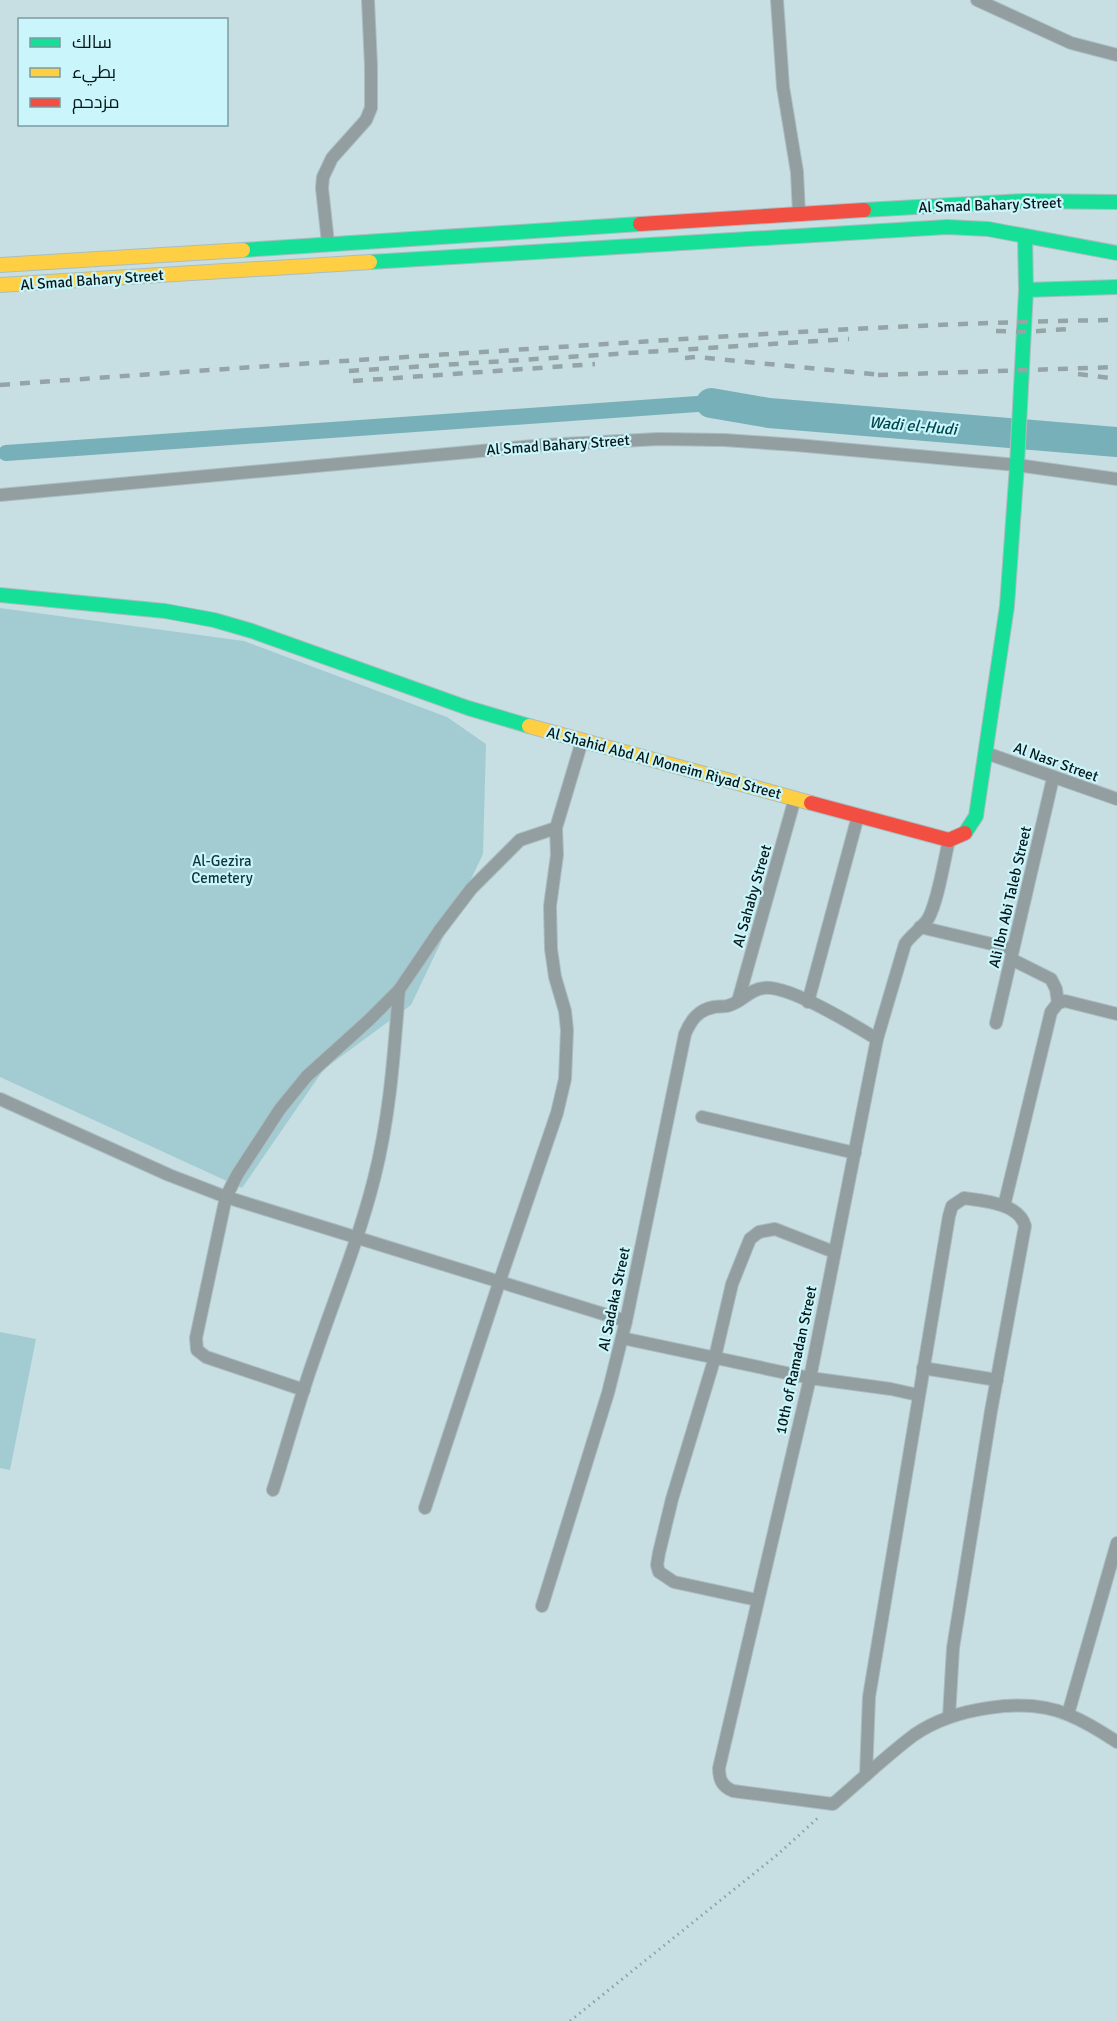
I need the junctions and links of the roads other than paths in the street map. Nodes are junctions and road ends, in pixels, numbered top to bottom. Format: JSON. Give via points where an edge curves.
{"nodes":[{"id":1,"x":368,"y":0,"type":"edge"},
{"id":2,"x":777,"y":0,"type":"edge"},
{"id":3,"x":977,"y":0,"type":"edge"},
{"id":4,"x":1117,"y":55,"type":"edge"},
{"id":5,"x":1117,"y":202,"type":"edge"},
{"id":6,"x":799,"y":214,"type":"junction"},
{"id":7,"x":1025,"y":236,"type":"junction"},
{"id":8,"x":328,"y":243,"type":"junction"},
{"id":9,"x":1117,"y":253,"type":"edge"},
{"id":10,"x":0,"y":265,"type":"edge"},
{"id":11,"x":0,"y":285,"type":"edge"},
{"id":12,"x":1117,"y":287,"type":"edge"},
{"id":13,"x":1026,"y":290,"type":"junction"},
{"id":14,"x":1017,"y":465,"type":"junction"},
{"id":15,"x":1117,"y":479,"type":"edge"},
{"id":16,"x":0,"y":495,"type":"edge"},
{"id":17,"x":0,"y":595,"type":"edge"},
{"id":18,"x":582,"y":741,"type":"junction"},
{"id":19,"x":986,"y":753,"type":"junction"},
{"id":20,"x":1053,"y":778,"type":"junction"},
{"id":21,"x":795,"y":798,"type":"junction"},
{"id":22,"x":1117,"y":799,"type":"edge"},
{"id":23,"x":858,"y":816,"type":"junction"},
{"id":24,"x":556,"y":828,"type":"junction"},
{"id":25,"x":949,"y":840,"type":"junction"},
{"id":26,"x":920,"y":927,"type":"junction"},
{"id":27,"x":1012,"y":954,"type":"junction"},
{"id":28,"x":399,"y":990,"type":"junction"},
{"id":29,"x":738,"y":1001,"type":"junction"},
{"id":30,"x":808,"y":1002,"type":"junction"},
{"id":31,"x":1058,"y":1003,"type":"junction"},
{"id":32,"x":1117,"y":1014,"type":"edge"},
{"id":33,"x":996,"y":1023,"type":"dead end"},
{"id":34,"x":877,"y":1039,"type":"junction"},
{"id":35,"x":0,"y":1099,"type":"edge"},
{"id":36,"x":702,"y":1117,"type":"dead end"},
{"id":37,"x":855,"y":1153,"type":"junction"},
{"id":38,"x":226,"y":1197,"type":"junction"},
{"id":39,"x":1004,"y":1206,"type":"junction"},
{"id":40,"x":357,"y":1238,"type":"junction"},
{"id":41,"x":834,"y":1252,"type":"junction"},
{"id":42,"x":499,"y":1283,"type":"junction"},
{"id":43,"x":626,"y":1321,"type":"junction"},
{"id":44,"x":622,"y":1338,"type":"junction"},
{"id":45,"x":715,"y":1357,"type":"junction"},
{"id":46,"x":923,"y":1368,"type":"junction"},
{"id":47,"x":810,"y":1378,"type":"junction"},
{"id":48,"x":997,"y":1380,"type":"junction"},
{"id":49,"x":304,"y":1390,"type":"junction"},
{"id":50,"x":918,"y":1395,"type":"junction"},
{"id":51,"x":273,"y":1490,"type":"dead end"},
{"id":52,"x":425,"y":1508,"type":"dead end"},
{"id":53,"x":1116,"y":1550,"type":"edge"},
{"id":54,"x":757,"y":1600,"type":"junction"},
{"id":55,"x":542,"y":1606,"type":"dead end"},
{"id":56,"x":1068,"y":1714,"type":"junction"},
{"id":57,"x":949,"y":1717,"type":"junction"},
{"id":58,"x":1117,"y":1742,"type":"edge"},
{"id":59,"x":866,"y":1775,"type":"junction"}],
"edges":[{"from":1,"to":8,"type":"street","via":[[371,108],[366,120],[332,158],[323,177]]},
{"from":2,"to":6,"type":"street"},
{"from":3,"to":4,"type":"street","via":[[1071,43]]},
{"from":5,"to":6,"type":"main road","name":"Al Smad Bahary Street","via":[[1023,201]]},
{"from":6,"to":8,"type":"main road","name":"Al Smad Bahary Street"},
{"from":7,"to":9,"type":"main road","name":"Al Smad Bahary Street"},
{"from":7,"to":11,"type":"main road","name":"Al Smad Bahary Street","via":[[947,227]]},
{"from":7,"to":13,"type":"main road"},
{"from":8,"to":10,"type":"main road","name":"Al Smad Bahary Street"},
{"from":12,"to":13,"type":"main road"},
{"from":13,"to":14,"type":"main road"},
{"from":14,"to":15,"type":"street","name":"Al Smad Bahary Street"},
{"from":14,"to":16,"type":"street","name":"Al Smad Bahary Street","via":[[724,440],[659,439],[545,445]]},
{"from":14,"to":19,"type":"main road","via":[[1007,606]]},
{"from":17,"to":18,"type":"main road","name":"Al Shahid Abd Al Moneim Riyad Street","via":[[155,610],[214,620],[468,708]]},
{"from":18,"to":21,"type":"main road","name":"Al Shahid Abd Al Moneim Riyad Street"},
{"from":18,"to":24,"type":"street"},
{"from":19,"to":20,"type":"street","name":"Al Nasr Street"},
{"from":19,"to":25,"type":"main road","via":[[972,826],[962,836]]},
{"from":20,"to":22,"type":"street","name":"Al Nasr Street"},
{"from":20,"to":27,"type":"street","name":"Ali Ibn Abi Taleb Street"},
{"from":21,"to":23,"type":"main road","name":"Al Shahid Abd Al Moneim Riyad Street"},
{"from":21,"to":29,"type":"street","name":"Al Sahaby Street"},
{"from":23,"to":25,"type":"main road","name":"Al Shahid Abd Al Moneim Riyad Street"},
{"from":23,"to":30,"type":"street"},
{"from":24,"to":28,"type":"street","via":[[520,840],[471,889]]},
{"from":24,"to":42,"type":"street","via":[[551,949],[567,1018],[565,1079]]},
{"from":25,"to":26,"type":"street","name":"10th of Ramadan Street","via":[[934,901]]},
{"from":26,"to":27,"type":"street"},
{"from":26,"to":34,"type":"street","name":"10th of Ramadan Street","via":[[905,945]]},
{"from":27,"to":31,"type":"street","via":[[1051,979]]},
{"from":27,"to":33,"type":"street","name":"Ali Ibn Abi Taleb Street"},
{"from":28,"to":38,"type":"street","via":[[307,1076],[259,1139]]},
{"from":28,"to":40,"type":"street","via":[[385,1131]]},
{"from":29,"to":30,"type":"street","name":"Al Sadaka Street","via":[[753,990],[766,987]]},
{"from":29,"to":43,"type":"street","name":"Al Sadaka Street","via":[[701,1011],[685,1034]]},
{"from":30,"to":34,"type":"street","name":"Al Sadaka Street"},
{"from":31,"to":32,"type":"street","via":[[1070,1001]]},
{"from":31,"to":39,"type":"street","via":[[1049,1016]]},
{"from":34,"to":37,"type":"street","name":"10th of Ramadan Street"},
{"from":35,"to":38,"type":"street"},
{"from":36,"to":37,"type":"street"},
{"from":37,"to":41,"type":"street","name":"10th of Ramadan Street"},
{"from":38,"to":40,"type":"street"},
{"from":38,"to":49,"type":"street","via":[[196,1338],[197,1350],[206,1357]]},
{"from":39,"to":46,"type":"street","via":[[964,1198],[952,1206]]},
{"from":39,"to":48,"type":"street","via":[[1017,1213],[1025,1226]]},
{"from":40,"to":42,"type":"street"},
{"from":40,"to":49,"type":"street"},
{"from":41,"to":45,"type":"street","via":[[776,1229],[759,1232],[750,1239],[732,1284]]},
{"from":41,"to":47,"type":"street","name":"10th of Ramadan Street"},
{"from":42,"to":43,"type":"street"},
{"from":42,"to":52,"type":"street"},
{"from":43,"to":44,"type":"street","name":"Al Sadaka Street"},
{"from":44,"to":45,"type":"street"},
{"from":44,"to":55,"type":"street","name":"Al Sadaka Street"},
{"from":45,"to":47,"type":"street"},
{"from":45,"to":54,"type":"street","via":[[672,1499],[657,1565],[659,1572],[674,1582]]},
{"from":46,"to":48,"type":"street"},
{"from":46,"to":50,"type":"street"},
{"from":47,"to":50,"type":"street"},
{"from":47,"to":54,"type":"street","name":"10th of Ramadan Street"},
{"from":48,"to":57,"type":"street","via":[[953,1648]]},
{"from":49,"to":51,"type":"street"},
{"from":50,"to":59,"type":"street","via":[[869,1697]]},
{"from":53,"to":56,"type":"street"},
{"from":54,"to":59,"type":"street","name":"10th of Ramadan Street","via":[[719,1768],[724,1787],[833,1804]]},
{"from":56,"to":57,"type":"street","via":[[1040,1706],[1000,1706]]},
{"from":56,"to":58,"type":"street"},
{"from":57,"to":59,"type":"street","via":[[916,1734]]}]}
